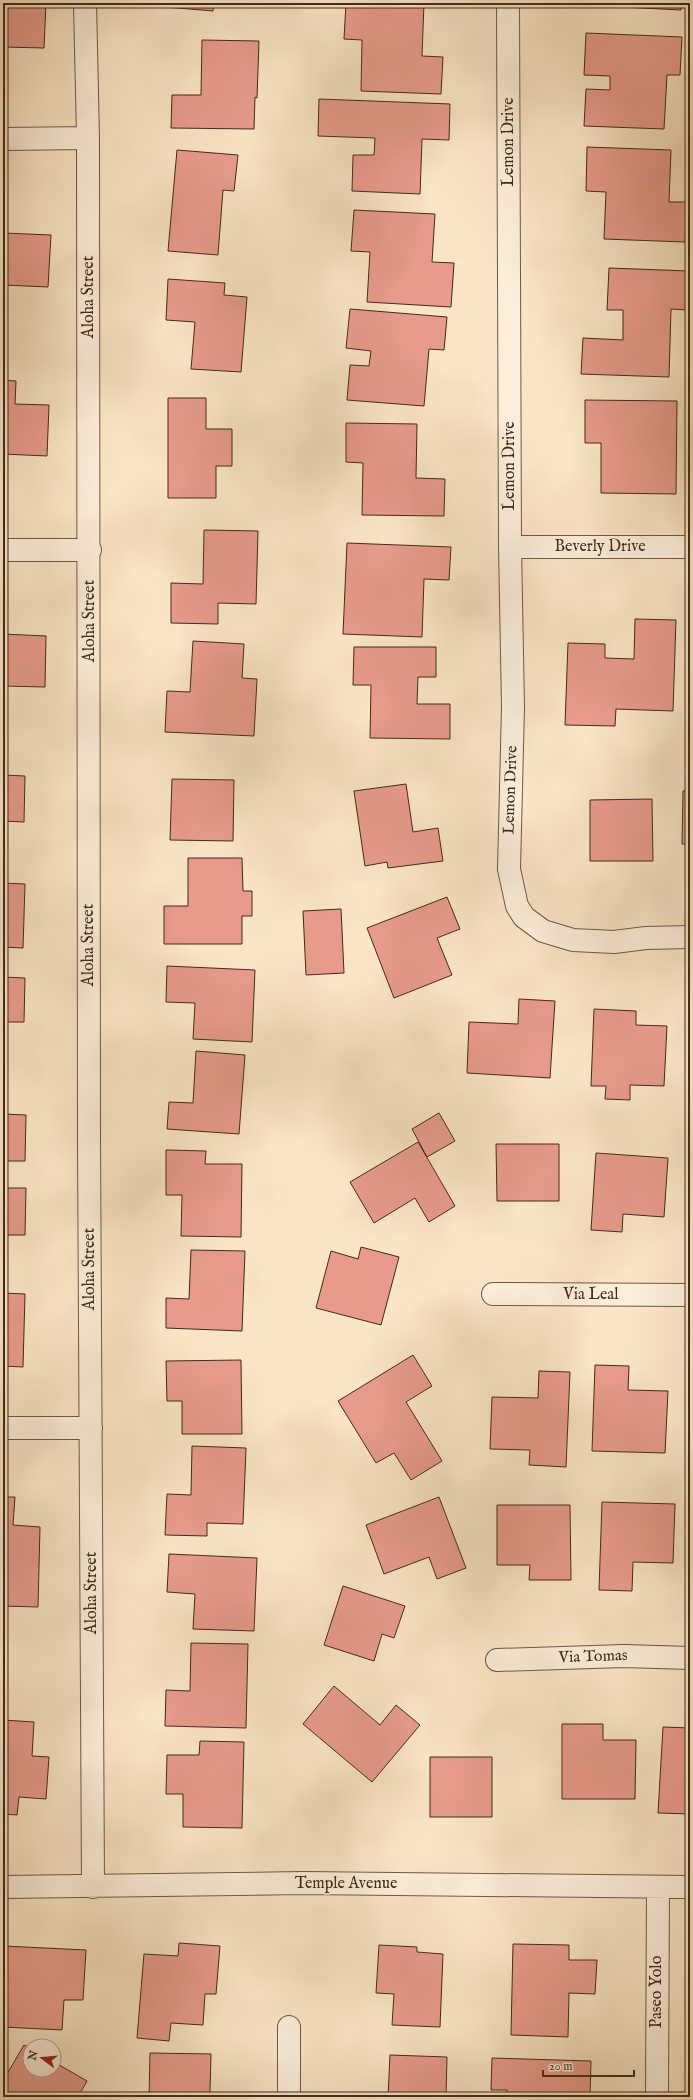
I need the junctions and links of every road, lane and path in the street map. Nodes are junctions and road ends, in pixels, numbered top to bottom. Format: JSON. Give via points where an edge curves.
{"nodes":[{"id":1,"x":85,"y":3,"type":"edge"},
{"id":2,"x":508,"y":3,"type":"edge"},
{"id":3,"x":88,"y":138,"type":"junction"},
{"id":4,"x":3,"y":139,"type":"edge"},
{"id":5,"x":510,"y":546,"type":"junction"},
{"id":6,"x":690,"y":547,"type":"edge"},
{"id":7,"x":3,"y":550,"type":"edge"},
{"id":8,"x":90,"y":550,"type":"junction"},
{"id":9,"x":690,"y":937,"type":"edge"},
{"id":10,"x":493,"y":1294,"type":"dead end"},
{"id":11,"x":690,"y":1295,"type":"edge"},
{"id":12,"x":3,"y":1428,"type":"edge"},
{"id":13,"x":91,"y":1428,"type":"junction"},
{"id":14,"x":690,"y":1658,"type":"edge"},
{"id":15,"x":497,"y":1660,"type":"dead end"},
{"id":16,"x":3,"y":1887,"type":"edge"},
{"id":17,"x":93,"y":1887,"type":"junction"},
{"id":18,"x":658,"y":1887,"type":"junction"},
{"id":19,"x":690,"y":1887,"type":"edge"},
{"id":20,"x":289,"y":2027,"type":"dead end"},
{"id":21,"x":289,"y":2097,"type":"edge"},
{"id":22,"x":656,"y":2097,"type":"edge"}],
"edges":[{"from":1,"to":3,"type":"street","name":"Aloha Street"},
{"from":2,"to":5,"type":"street","name":"Lemon Drive"},
{"from":3,"to":4,"type":"street"},
{"from":3,"to":8,"type":"street","name":"Aloha Street"},
{"from":5,"to":6,"type":"street","name":"Beverly Drive"},
{"from":5,"to":9,"type":"street","name":"Lemon Drive","via":[[513,715],[509,870],[517,906],[524,917],[543,931],[573,940],[614,942]]},
{"from":7,"to":8,"type":"street"},
{"from":8,"to":13,"type":"street","name":"Aloha Street"},
{"from":10,"to":11,"type":"street","name":"Via Leal"},
{"from":12,"to":13,"type":"street"},
{"from":13,"to":17,"type":"street","name":"Aloha Street"},
{"from":14,"to":15,"type":"street","name":"Via Tomas","via":[[624,1656]]},
{"from":16,"to":17,"type":"street","name":"Temple Avenue"},
{"from":17,"to":18,"type":"street","name":"Temple Avenue","via":[[303,1883]]},
{"from":18,"to":19,"type":"street","name":"Temple Avenue"},
{"from":18,"to":22,"type":"street","name":"Paseo Yolo"},
{"from":20,"to":21,"type":"street"}]}
